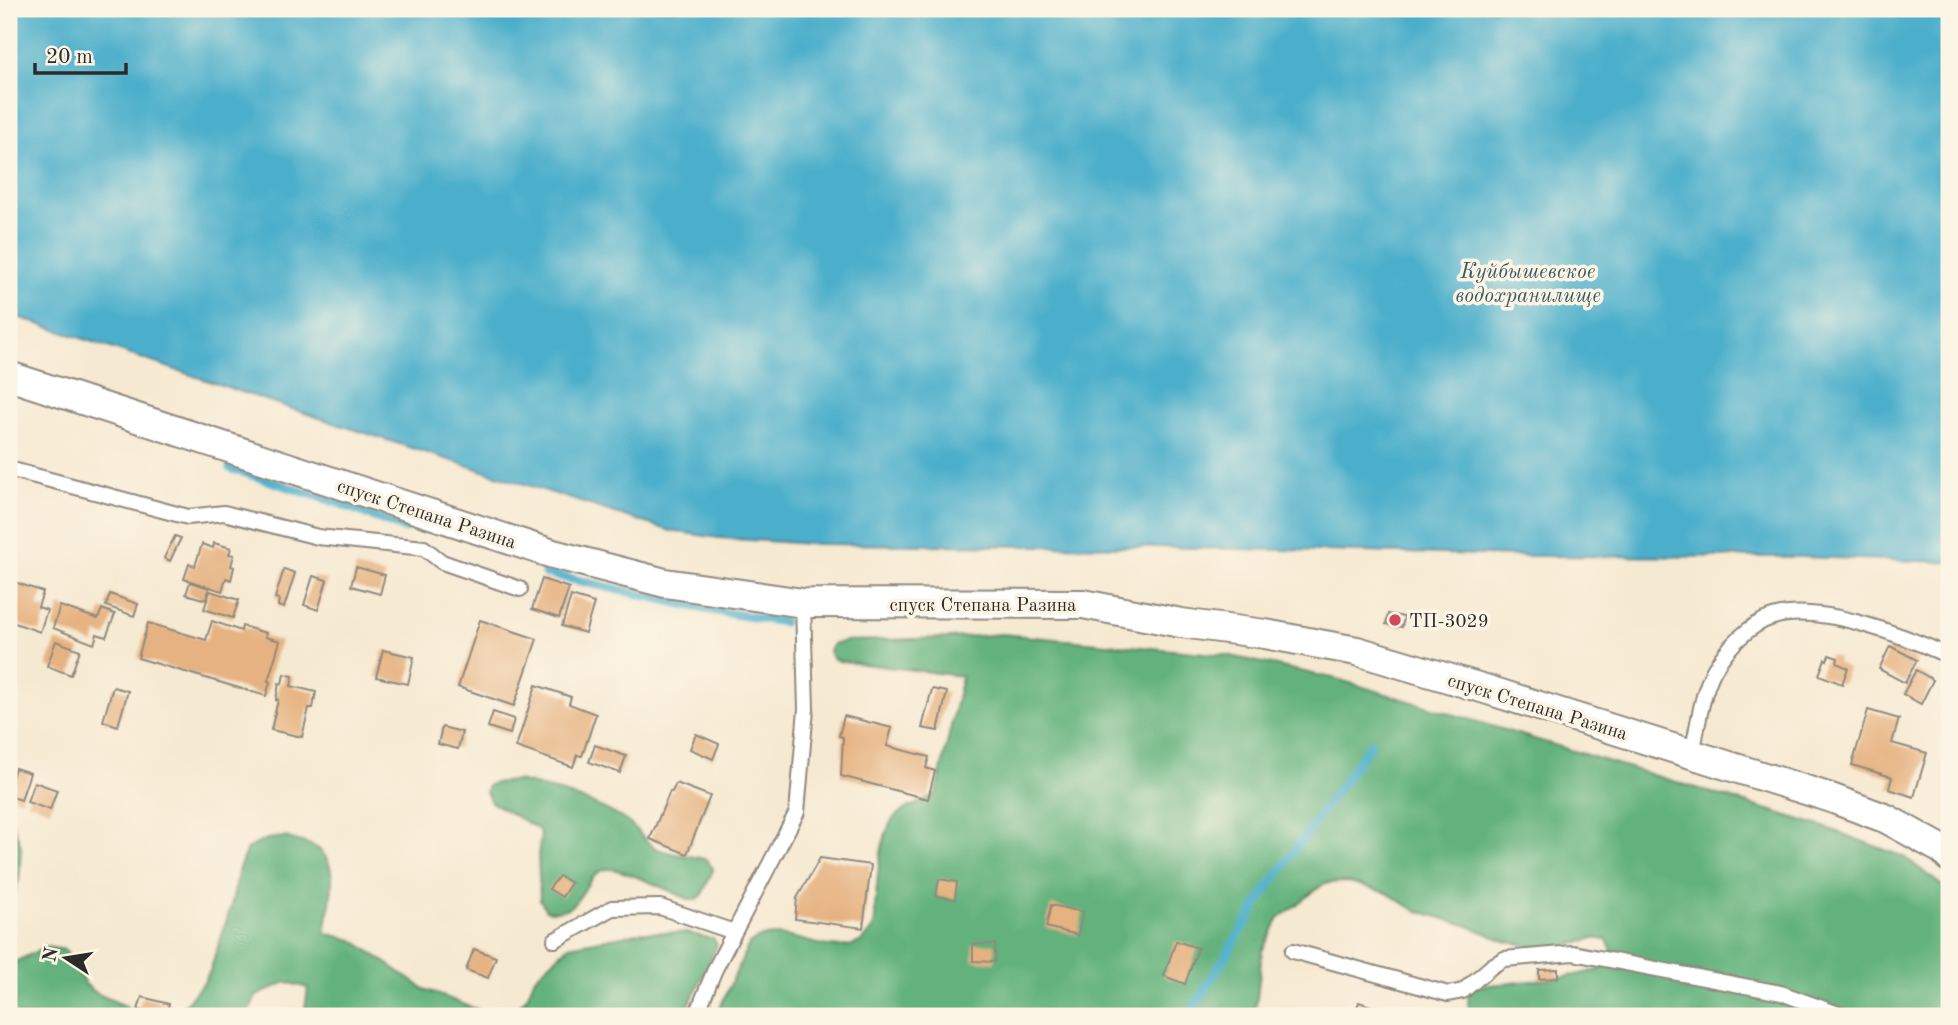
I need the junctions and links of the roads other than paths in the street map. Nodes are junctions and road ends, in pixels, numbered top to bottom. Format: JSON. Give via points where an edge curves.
{"nodes":[{"id":1,"x":9,"y":376,"type":"edge"},
{"id":2,"x":9,"y":468,"type":"edge"},
{"id":3,"x":520,"y":589,"type":"dead end"},
{"id":4,"x":803,"y":603,"type":"junction"},
{"id":5,"x":1949,"y":656,"type":"edge"},
{"id":6,"x":1692,"y":754,"type":"junction"},
{"id":7,"x":1949,"y":857,"type":"edge"},
{"id":8,"x":734,"y":932,"type":"junction"},
{"id":9,"x":555,"y":940,"type":"dead end"},
{"id":10,"x":1293,"y":951,"type":"dead end"},
{"id":11,"x":696,"y":1016,"type":"edge"},
{"id":12,"x":1844,"y":1016,"type":"edge"}],
"edges":[{"from":1,"to":4,"type":"street","name":"спуск Степана Разина","via":[[553,554],[665,583]]},
{"from":2,"to":3,"type":"lane","via":[[188,517],[224,513],[318,537],[424,548],[442,562]]},
{"from":4,"to":6,"type":"street","name":"спуск Степана Разина","via":[[1083,604],[1265,634],[1357,651]]},
{"from":4,"to":8,"type":"lane","via":[[806,709],[797,812]]},
{"from":5,"to":6,"type":"lane","via":[[1897,633],[1828,617],[1787,613],[1769,618],[1752,627],[1714,670]]},
{"from":6,"to":7,"type":"street","name":"спуск Степана Разина","via":[[1886,819]]},
{"from":8,"to":9,"type":"lane","via":[[660,907],[612,908]]},
{"from":8,"to":11,"type":"lane"},
{"from":10,"to":12,"type":"lane","via":[[1448,994],[1464,991],[1504,959],[1573,953],[1781,993]]}]}
